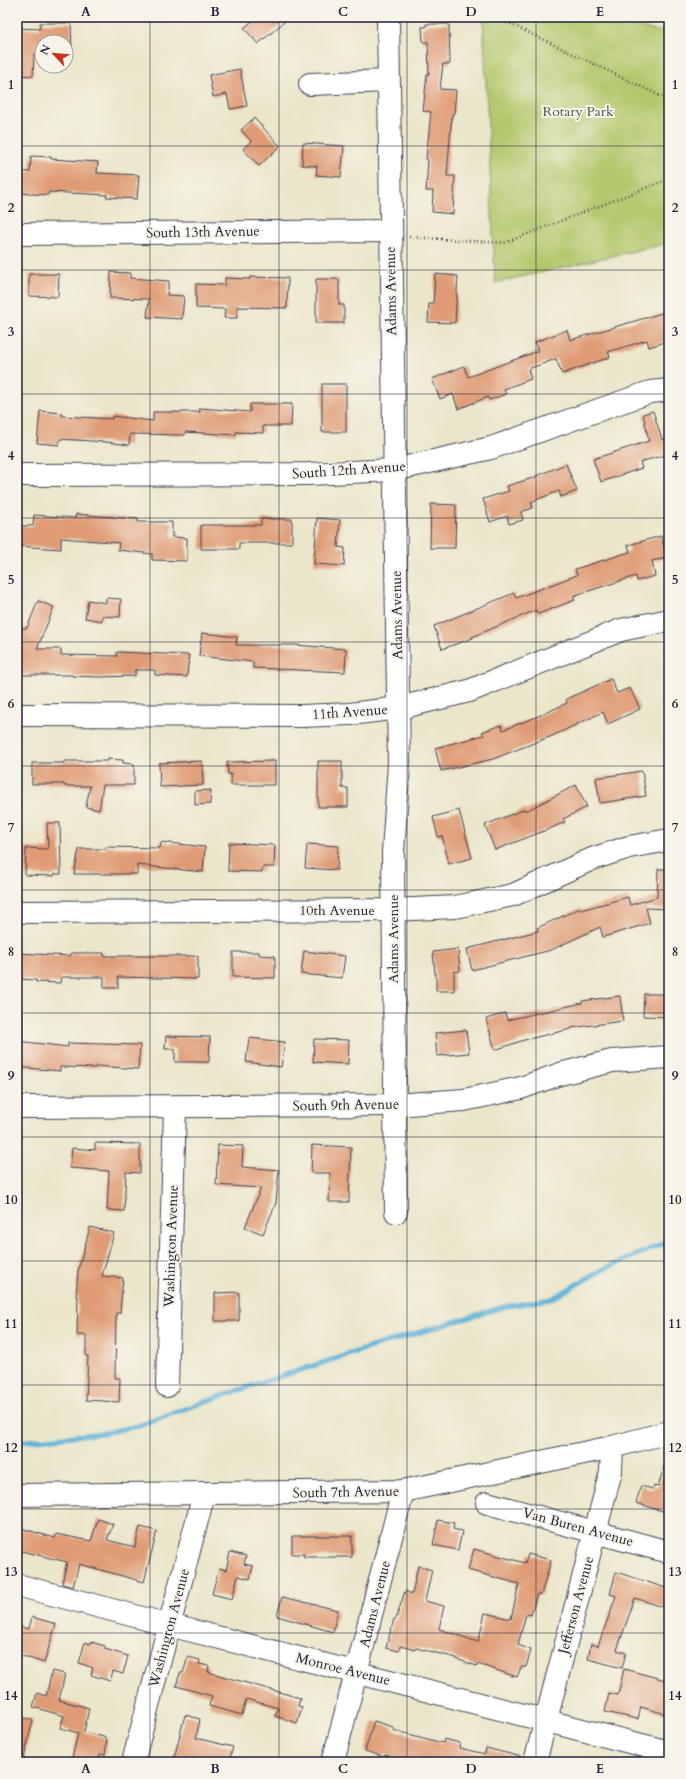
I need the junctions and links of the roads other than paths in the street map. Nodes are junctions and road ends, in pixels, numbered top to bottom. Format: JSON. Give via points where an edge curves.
{"nodes":[{"id":1,"x":388,"y":17,"type":"edge"},
{"id":2,"x":388,"y":81,"type":"junction"},
{"id":3,"x":310,"y":84,"type":"dead end"},
{"id":4,"x":390,"y":233,"type":"junction"},
{"id":5,"x":17,"y":234,"type":"edge"},
{"id":6,"x":669,"y":390,"type":"edge"},
{"id":7,"x":394,"y":470,"type":"junction"},
{"id":8,"x":17,"y":476,"type":"edge"},
{"id":9,"x":669,"y":620,"type":"edge"},
{"id":10,"x":399,"y":708,"type":"junction"},
{"id":11,"x":17,"y":715,"type":"edge"},
{"id":12,"x":669,"y":840,"type":"edge"},
{"id":13,"x":393,"y":910,"type":"junction"},
{"id":14,"x":17,"y":912,"type":"edge"},
{"id":15,"x":669,"y":1057,"type":"edge"},
{"id":16,"x":395,"y":1105,"type":"junction"},
{"id":17,"x":17,"y":1107,"type":"edge"},
{"id":18,"x":175,"y":1107,"type":"junction"},
{"id":19,"x":396,"y":1212,"type":"dead end"},
{"id":20,"x":167,"y":1386,"type":"dead end"},
{"id":21,"x":669,"y":1432,"type":"edge"},
{"id":22,"x":612,"y":1447,"type":"junction"},
{"id":23,"x":403,"y":1492,"type":"junction"},
{"id":24,"x":204,"y":1494,"type":"junction"},
{"id":25,"x":17,"y":1495,"type":"edge"},
{"id":26,"x":486,"y":1503,"type":"dead end"},
{"id":27,"x":596,"y":1533,"type":"junction"},
{"id":28,"x":669,"y":1552,"type":"edge"},
{"id":29,"x":17,"y":1585,"type":"edge"},
{"id":30,"x":169,"y":1625,"type":"junction"},
{"id":31,"x":357,"y":1673,"type":"junction"},
{"id":32,"x":546,"y":1720,"type":"junction"},
{"id":33,"x":669,"y":1752,"type":"edge"},
{"id":34,"x":133,"y":1762,"type":"edge"},
{"id":35,"x":333,"y":1762,"type":"edge"},
{"id":36,"x":535,"y":1762,"type":"edge"}],
"edges":[{"from":1,"to":2,"type":"street","name":"Adams Avenue"},
{"from":2,"to":3,"type":"street"},
{"from":2,"to":4,"type":"street","name":"Adams Avenue"},
{"from":4,"to":5,"type":"street","name":"South 13th Avenue"},
{"from":4,"to":7,"type":"street","name":"Adams Avenue"},
{"from":6,"to":7,"type":"street","name":"South 12th Avenue","via":[[650,392],[491,448]]},
{"from":7,"to":8,"type":"street","name":"South 12th Avenue","via":[[308,474]]},
{"from":7,"to":10,"type":"street","name":"Adams Avenue"},
{"from":9,"to":10,"type":"street","name":"11th Avenue","via":[[621,630],[469,691]]},
{"from":10,"to":11,"type":"street","name":"11th Avenue","via":[[302,716]]},
{"from":10,"to":13,"type":"street","name":"Adams Avenue"},
{"from":12,"to":13,"type":"street","name":"10th Avenue","via":[[629,847],[592,859],[513,895],[455,907]]},
{"from":13,"to":14,"type":"street","name":"10th Avenue"},
{"from":13,"to":16,"type":"street","name":"Adams Avenue"},
{"from":15,"to":16,"type":"street","name":"South 9th Avenue","via":[[612,1061],[560,1074],[521,1088],[464,1100]]},
{"from":16,"to":18,"type":"street","name":"South 9th Avenue"},
{"from":16,"to":19,"type":"street","name":"Adams Avenue"},
{"from":17,"to":18,"type":"street","name":"South 9th Avenue"},
{"from":18,"to":20,"type":"street","name":"Washington Avenue"},
{"from":21,"to":22,"type":"street","name":"South 7th Avenue"},
{"from":22,"to":23,"type":"street","name":"South 7th Avenue"},
{"from":22,"to":27,"type":"street","name":"Jefferson Avenue","via":[[611,1471]]},
{"from":23,"to":24,"type":"street","name":"South 7th Avenue"},
{"from":23,"to":31,"type":"street","name":"Adams Avenue"},
{"from":24,"to":25,"type":"street","name":"South 7th Avenue"},
{"from":24,"to":30,"type":"street","name":"Washington Avenue"},
{"from":26,"to":27,"type":"street","name":"Van Buren Avenue"},
{"from":27,"to":28,"type":"street","name":"Van Buren Avenue"},
{"from":27,"to":32,"type":"street","name":"Jefferson Avenue"},
{"from":29,"to":30,"type":"street","name":"Monroe Avenue"},
{"from":30,"to":31,"type":"street","name":"Monroe Avenue"},
{"from":30,"to":34,"type":"street","name":"Washington Avenue"},
{"from":31,"to":32,"type":"street","name":"Monroe Avenue"},
{"from":31,"to":35,"type":"street","name":"Adams Avenue"},
{"from":32,"to":33,"type":"street","name":"Monroe Avenue"},
{"from":32,"to":36,"type":"street","name":"Jefferson Avenue"}]}
